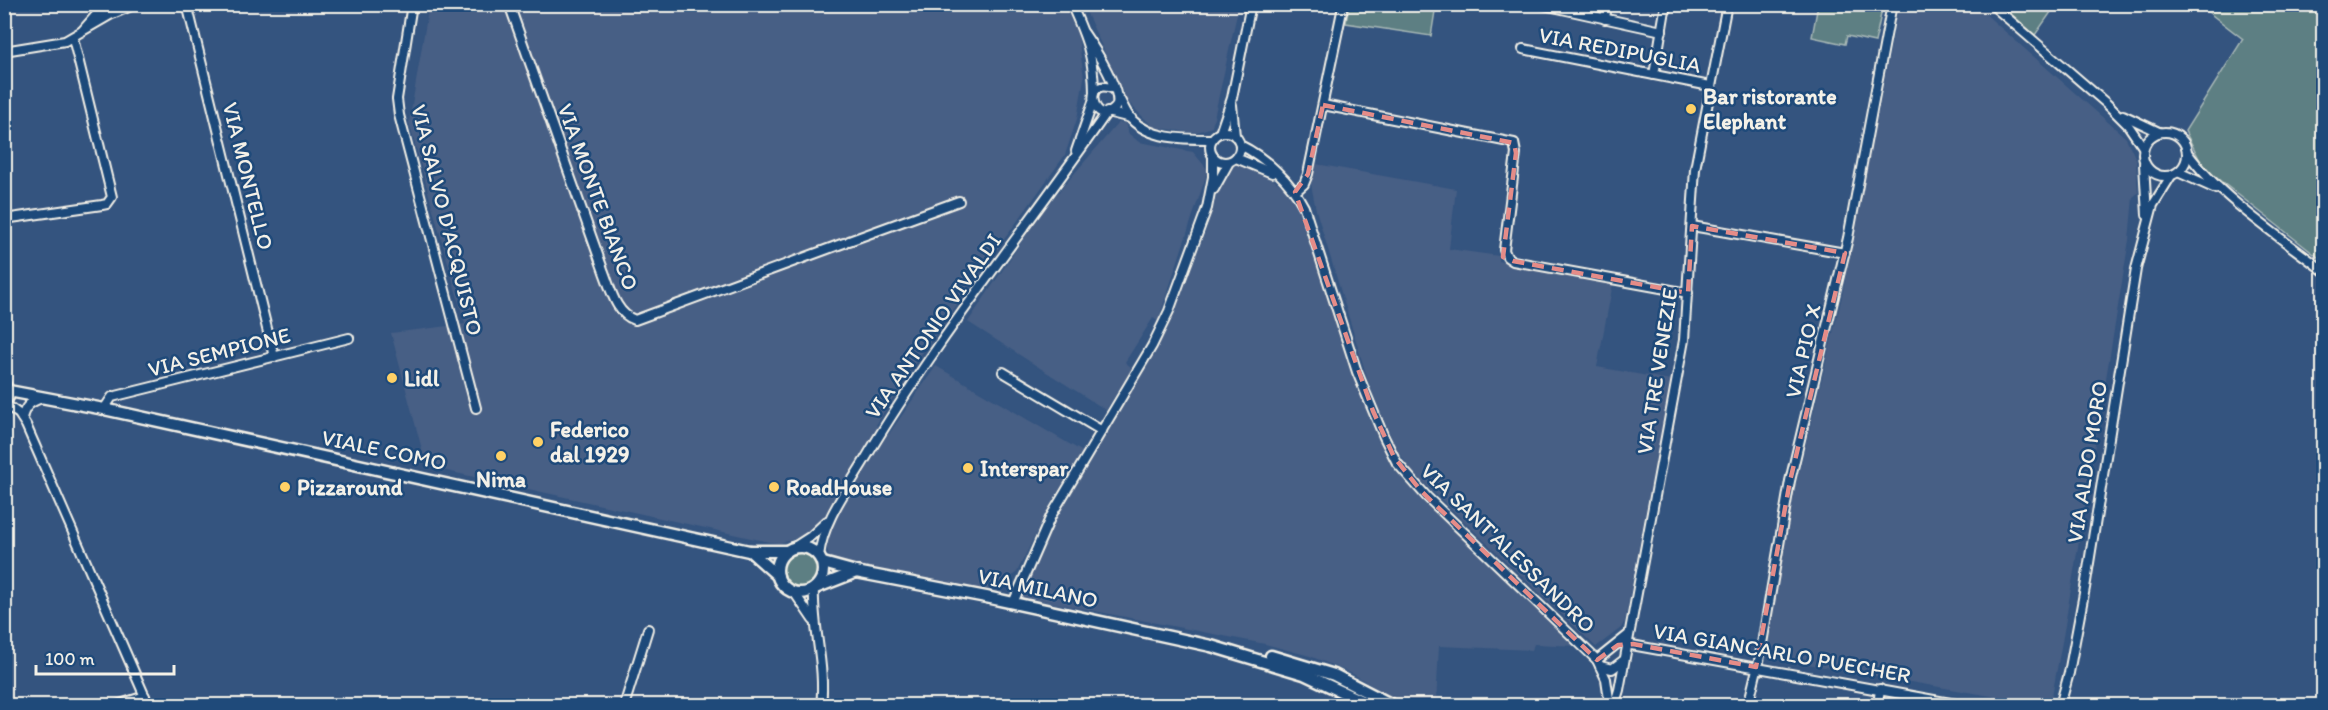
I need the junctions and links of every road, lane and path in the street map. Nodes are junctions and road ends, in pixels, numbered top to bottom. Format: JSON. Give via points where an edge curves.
{"nodes":[{"id":1,"x":136,"y":4,"type":"edge"},
{"id":2,"x":187,"y":4,"type":"edge"},
{"id":3,"x":412,"y":4,"type":"edge"},
{"id":4,"x":509,"y":4,"type":"edge"},
{"id":5,"x":1071,"y":4,"type":"edge"},
{"id":6,"x":1251,"y":4,"type":"edge"},
{"id":7,"x":1539,"y":4,"type":"edge"},
{"id":8,"x":1607,"y":4,"type":"edge"},
{"id":9,"x":1666,"y":4,"type":"edge"},
{"id":10,"x":1726,"y":4,"type":"edge"},
{"id":11,"x":1892,"y":4,"type":"edge"},
{"id":12,"x":1992,"y":4,"type":"edge"},
{"id":13,"x":109,"y":8,"type":"edge"},
{"id":14,"x":1342,"y":11,"type":"dead end"},
{"id":15,"x":1605,"y":18,"type":"junction"},
{"id":16,"x":1662,"y":31,"type":"junction"},
{"id":17,"x":1084,"y":33,"type":"junction"},
{"id":18,"x":73,"y":38,"type":"junction"},
{"id":19,"x":1523,"y":49,"type":"dead end"},
{"id":20,"x":4,"y":51,"type":"edge"},
{"id":21,"x":1654,"y":75,"type":"junction"},
{"id":22,"x":1710,"y":86,"type":"junction"},
{"id":23,"x":1114,"y":89,"type":"junction"},
{"id":24,"x":1093,"y":97,"type":"junction"},
{"id":25,"x":1119,"y":97,"type":"junction"},
{"id":26,"x":1232,"y":98,"type":"junction"},
{"id":27,"x":2108,"y":104,"type":"junction"},
{"id":28,"x":1323,"y":105,"type":"junction"},
{"id":29,"x":1107,"y":112,"type":"junction"},
{"id":30,"x":1131,"y":118,"type":"junction"},
{"id":31,"x":2159,"y":132,"type":"junction"},
{"id":32,"x":1220,"y":133,"type":"junction"},
{"id":33,"x":1235,"y":136,"type":"junction"},
{"id":34,"x":1187,"y":139,"type":"junction"},
{"id":35,"x":1212,"y":139,"type":"junction"},
{"id":36,"x":1240,"y":145,"type":"junction"},
{"id":37,"x":2143,"y":147,"type":"junction"},
{"id":38,"x":1210,"y":148,"type":"junction"},
{"id":39,"x":2187,"y":152,"type":"junction"},
{"id":40,"x":1213,"y":157,"type":"junction"},
{"id":41,"x":1232,"y":160,"type":"junction"},
{"id":42,"x":1073,"y":161,"type":"junction"},
{"id":43,"x":2144,"y":162,"type":"junction"},
{"id":44,"x":2175,"y":174,"type":"junction"},
{"id":45,"x":1286,"y":182,"type":"junction"},
{"id":46,"x":1295,"y":192,"type":"junction"},
{"id":47,"x":1211,"y":193,"type":"junction"},
{"id":48,"x":2225,"y":193,"type":"junction"},
{"id":49,"x":959,"y":201,"type":"dead end"},
{"id":50,"x":4,"y":219,"type":"edge"},
{"id":51,"x":2147,"y":225,"type":"junction"},
{"id":52,"x":1692,"y":226,"type":"junction"},
{"id":53,"x":1845,"y":253,"type":"junction"},
{"id":54,"x":2324,"y":271,"type":"edge"},
{"id":55,"x":1688,"y":293,"type":"junction"},
{"id":56,"x":349,"y":338,"type":"dead end"},
{"id":57,"x":274,"y":357,"type":"junction"},
{"id":58,"x":1003,"y":372,"type":"dead end"},
{"id":59,"x":7,"y":387,"type":"edge"},
{"id":60,"x":45,"y":397,"type":"junction"},
{"id":61,"x":5,"y":404,"type":"edge"},
{"id":62,"x":476,"y":408,"type":"dead end"},
{"id":63,"x":104,"y":409,"type":"junction"},
{"id":64,"x":22,"y":418,"type":"junction"},
{"id":65,"x":1102,"y":431,"type":"junction"},
{"id":66,"x":830,"y":518,"type":"junction"},
{"id":67,"x":790,"y":549,"type":"junction"},
{"id":68,"x":750,"y":551,"type":"junction"},
{"id":69,"x":821,"y":559,"type":"junction"},
{"id":70,"x":856,"y":572,"type":"junction"},
{"id":71,"x":778,"y":576,"type":"junction"},
{"id":72,"x":814,"y":588,"type":"junction"},
{"id":73,"x":794,"y":592,"type":"junction"},
{"id":74,"x":1013,"y":603,"type":"junction"},
{"id":75,"x":814,"y":621,"type":"junction"},
{"id":76,"x":648,"y":629,"type":"dead end"},
{"id":77,"x":1628,"y":635,"type":"junction"},
{"id":78,"x":1626,"y":644,"type":"junction"},
{"id":79,"x":1211,"y":646,"type":"junction"},
{"id":80,"x":1624,"y":660,"type":"junction"},
{"id":81,"x":1599,"y":663,"type":"junction"},
{"id":82,"x":1756,"y":667,"type":"junction"},
{"id":83,"x":1880,"y":689,"type":"junction"},
{"id":84,"x":145,"y":696,"type":"junction"},
{"id":85,"x":114,"y":705,"type":"edge"},
{"id":86,"x":149,"y":705,"type":"edge"},
{"id":87,"x":624,"y":705,"type":"edge"},
{"id":88,"x":821,"y":705,"type":"edge"},
{"id":89,"x":1372,"y":705,"type":"edge"},
{"id":90,"x":1394,"y":705,"type":"edge"},
{"id":91,"x":1612,"y":705,"type":"edge"},
{"id":92,"x":1748,"y":705,"type":"edge"},
{"id":93,"x":1878,"y":705,"type":"edge"},
{"id":94,"x":1967,"y":705,"type":"edge"},
{"id":95,"x":2060,"y":705,"type":"edge"}],
"edges":[{"from":1,"to":13,"type":"street"},
{"from":2,"to":57,"type":"street","name":"VIA MONTELLO"},
{"from":3,"to":62,"type":"street","name":"VIA SALVO D'ACQUISTO","via":[[399,115]]},
{"from":4,"to":49,"type":"street","name":"VIA MONTE BIANCO","via":[[604,272],[620,310],[627,317],[636,320]]},
{"from":5,"to":17,"type":"street"},
{"from":6,"to":26,"type":"street"},
{"from":7,"to":15,"type":"street"},
{"from":8,"to":15,"type":"street"},
{"from":9,"to":16,"type":"street"},
{"from":10,"to":22,"type":"street","name":"VIA TRE VENEZIE"},
{"from":11,"to":53,"type":"street","name":"VIA PIO X"},
{"from":12,"to":27,"type":"street"},
{"from":13,"to":18,"type":"street"},
{"from":14,"to":28,"type":"street"},
{"from":15,"to":16,"type":"street"},
{"from":16,"to":21,"type":"street"},
{"from":17,"to":23,"type":"street","via":[[1102,59]]},
{"from":17,"to":24,"type":"street","via":[[1094,66]]},
{"from":18,"to":20,"type":"street"},
{"from":18,"to":50,"type":"street","via":[[112,197],[107,204]]},
{"from":19,"to":21,"type":"street","name":"VIA REDIPUGLIA"},
{"from":21,"to":22,"type":"street","name":"VIA REDIPUGLIA"},
{"from":22,"to":52,"type":"street","name":"VIA TRE VENEZIE","via":[[1695,169]]},
{"from":23,"to":24,"type":"street","via":[[1100,88]]},
{"from":23,"to":25,"type":"street"},
{"from":24,"to":29,"type":"street","via":[[1095,108]]},
{"from":24,"to":42,"type":"street"},
{"from":25,"to":29,"type":"street","via":[[1114,110]]},
{"from":25,"to":30,"type":"street"},
{"from":26,"to":32,"type":"street"},
{"from":26,"to":33,"type":"street"},
{"from":27,"to":31,"type":"street","via":[[2137,124]]},
{"from":27,"to":37,"type":"street"},
{"from":28,"to":46,"type":"street","via":[[1308,174]]},
{"from":28,"to":55,"type":"street","via":[[1514,143],[1504,250],[1507,257]]},
{"from":29,"to":30,"type":"street"},
{"from":29,"to":42,"type":"street","name":"VIA ANTONIO VIVALDI"},
{"from":30,"to":34,"type":"street","via":[[1154,133]]},
{"from":31,"to":37,"type":"street"},
{"from":31,"to":39,"type":"street","via":[[2174,134],[2183,141]]},
{"from":32,"to":33,"type":"street"},
{"from":32,"to":35,"type":"street"},
{"from":33,"to":36,"type":"street"},
{"from":34,"to":35,"type":"street"},
{"from":34,"to":38,"type":"street"},
{"from":35,"to":38,"type":"street"},
{"from":36,"to":41,"type":"street"},
{"from":36,"to":45,"type":"street","name":"VIA SANT'ALESSANDRO","via":[[1258,155]]},
{"from":37,"to":43,"type":"street"},
{"from":38,"to":40,"type":"street"},
{"from":39,"to":44,"type":"street","via":[[2184,166]]},
{"from":39,"to":48,"type":"street"},
{"from":40,"to":41,"type":"street","via":[[1220,162]]},
{"from":40,"to":47,"type":"street"},
{"from":41,"to":45,"type":"street","name":"VIA SANT'ALESSANDRO","via":[[1262,168]]},
{"from":41,"to":47,"type":"street"},
{"from":42,"to":66,"type":"street","name":"VIA ANTONIO VIVALDI","via":[[884,427]]},
{"from":43,"to":44,"type":"street","via":[[2154,174]]},
{"from":43,"to":51,"type":"street","name":"VIA ALDO MORO"},
{"from":44,"to":48,"type":"street"},
{"from":44,"to":51,"type":"street","name":"VIA ALDO MORO","via":[[2154,202]]},
{"from":45,"to":46,"type":"street","name":"VIA SANT'ALESSANDRO"},
{"from":46,"to":81,"type":"street","name":"VIA SANT'ALESSANDRO","via":[[1308,218],[1360,378],[1397,463],[1427,497]]},
{"from":47,"to":65,"type":"street","via":[[1172,305]]},
{"from":48,"to":54,"type":"street"},
{"from":51,"to":95,"type":"street","name":"VIA ALDO MORO","via":[[2136,269],[2085,588]]},
{"from":52,"to":53,"type":"street"},
{"from":52,"to":55,"type":"street","name":"VIA TRE VENEZIE"},
{"from":53,"to":82,"type":"street","name":"VIA PIO X","via":[[1790,481]]},
{"from":55,"to":77,"type":"street","name":"VIA TRE VENEZIE","via":[[1684,340]]},
{"from":56,"to":57,"type":"street","name":"VIA SEMPIONE"},
{"from":57,"to":63,"type":"street","name":"VIA SEMPIONE","via":[[112,397]]},
{"from":58,"to":65,"type":"street"},
{"from":59,"to":60,"type":"main road","name":"VIALE COMO"},
{"from":59,"to":61,"type":"main road"},
{"from":60,"to":63,"type":"main road","name":"VIALE COMO"},
{"from":60,"to":64,"type":"street","via":[[30,402]]},
{"from":61,"to":64,"type":"street"},
{"from":63,"to":68,"type":"main road","name":"VIALE COMO"},
{"from":64,"to":84,"type":"street"},
{"from":65,"to":74,"type":"street","via":[[1051,516]]},
{"from":66,"to":67,"type":"street"},
{"from":66,"to":69,"type":"street","via":[[822,538]]},
{"from":67,"to":68,"type":"main road","name":"VIALE COMO"},
{"from":67,"to":69,"type":"main road","via":[[803,547]]},
{"from":67,"to":71,"type":"main road","via":[[780,558]]},
{"from":68,"to":71,"type":"main road"},
{"from":69,"to":70,"type":"main road","name":"VIA MILANO"},
{"from":69,"to":72,"type":"main road","via":[[823,572]]},
{"from":70,"to":72,"type":"main road"},
{"from":70,"to":74,"type":"main road","name":"VIA MILANO"},
{"from":71,"to":73,"type":"main road"},
{"from":72,"to":73,"type":"main road"},
{"from":72,"to":75,"type":"street"},
{"from":73,"to":75,"type":"street"},
{"from":74,"to":79,"type":"main road","name":"VIA MILANO"},
{"from":75,"to":88,"type":"street","via":[[822,668]]},
{"from":76,"to":87,"type":"street"},
{"from":77,"to":78,"type":"street","name":"VIA TRE VENEZIE"},
{"from":77,"to":81,"type":"street"},
{"from":78,"to":80,"type":"street","name":"VIA TRE VENEZIE"},
{"from":78,"to":82,"type":"street","name":"VIA GIANCARLO PUECHER"},
{"from":79,"to":89,"type":"main road","name":"VIA MILANO","via":[[1296,671]]},
{"from":79,"to":90,"type":"main road","name":"VIA MILANO","via":[[1315,668]]},
{"from":80,"to":81,"type":"street","via":[[1612,669],[1604,669]]},
{"from":80,"to":91,"type":"street","name":"VIA TRE VENEZIE"},
{"from":81,"to":91,"type":"street","name":"VIA SANT'ALESSANDRO"},
{"from":82,"to":83,"type":"street","name":"VIA GIANCARLO PUECHER"},
{"from":82,"to":92,"type":"street","name":"VIA PIO X"},
{"from":83,"to":93,"type":"street"},
{"from":83,"to":94,"type":"street","name":"VIA GIANCARLO PUECHER"},
{"from":84,"to":85,"type":"street"},
{"from":84,"to":86,"type":"street"}]}
